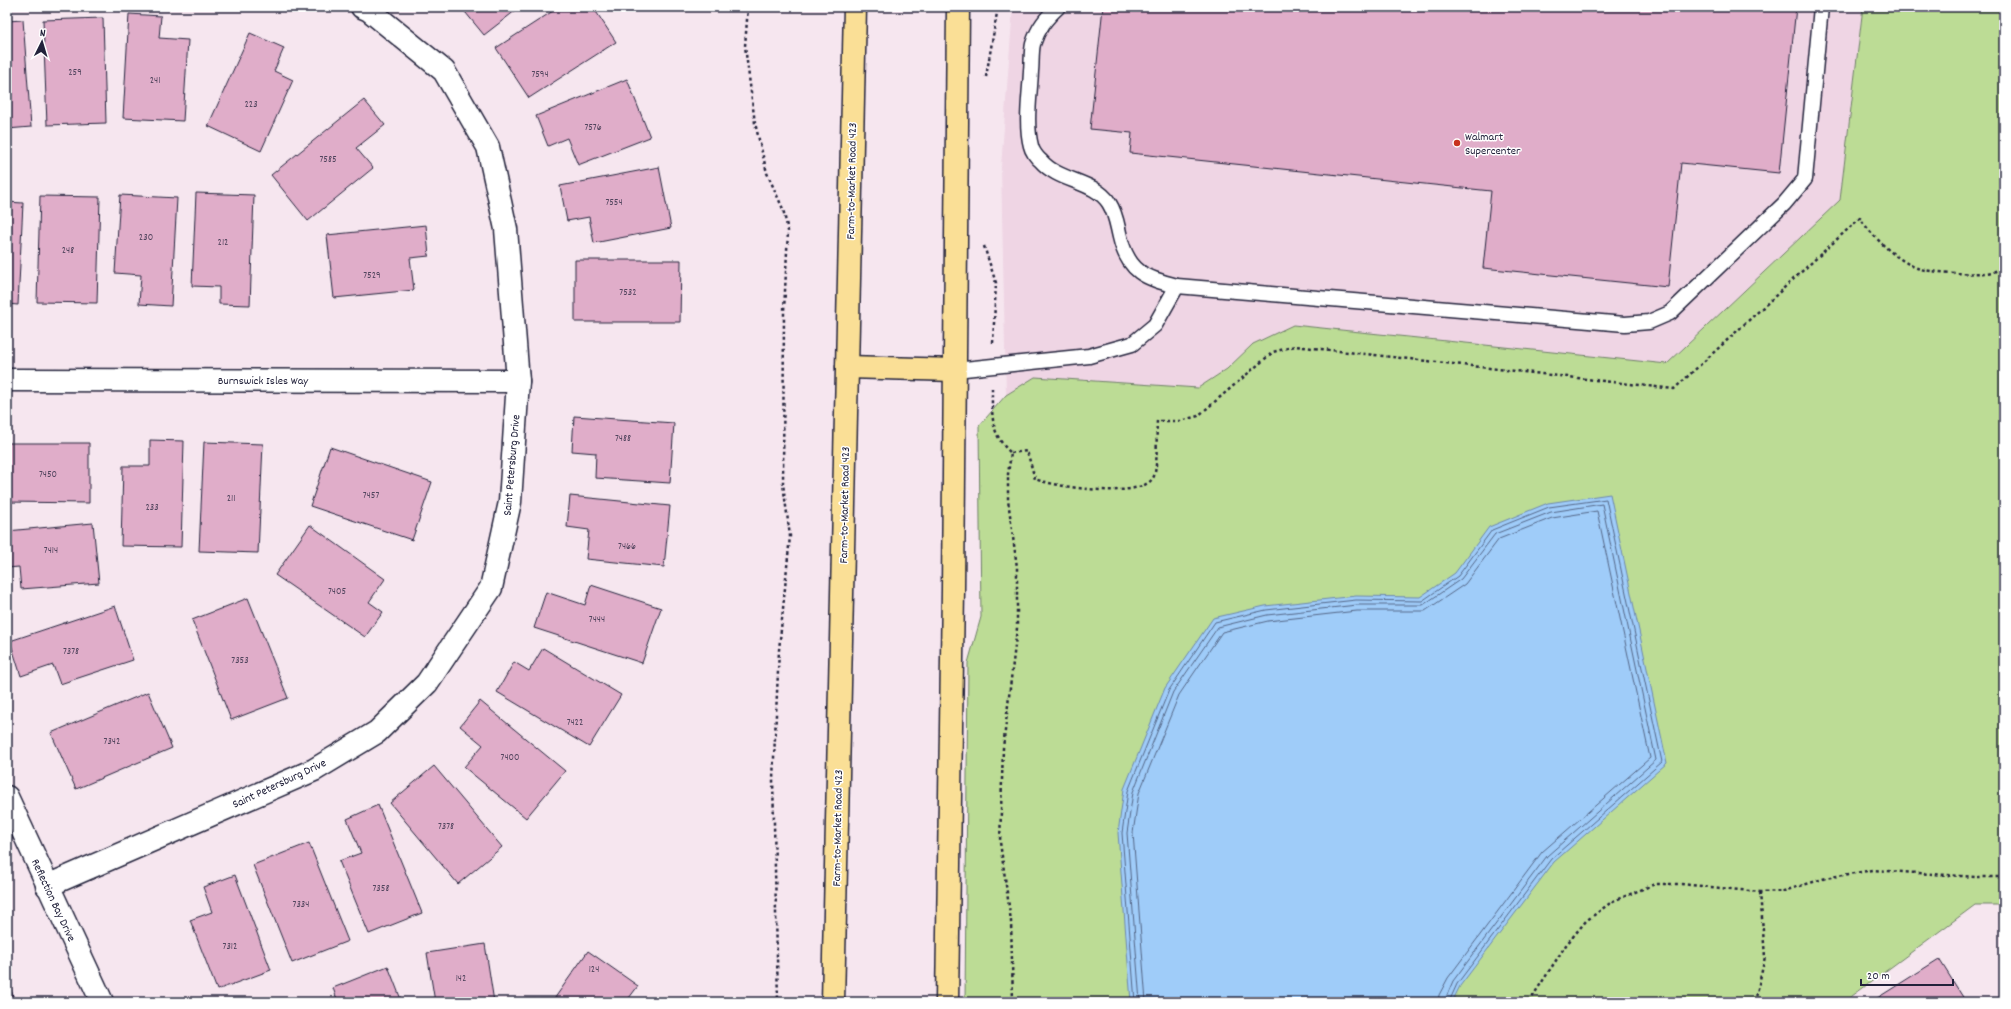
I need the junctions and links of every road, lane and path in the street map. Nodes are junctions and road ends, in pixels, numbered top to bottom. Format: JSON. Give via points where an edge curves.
{"nodes":[{"id":1,"x":748,"y":7,"type":"edge"},
{"id":2,"x":855,"y":7,"type":"edge"},
{"id":3,"x":958,"y":7,"type":"edge"},
{"id":4,"x":998,"y":7,"type":"edge"},
{"id":5,"x":1058,"y":7,"type":"edge"},
{"id":6,"x":1822,"y":7,"type":"edge"},
{"id":7,"x":367,"y":8,"type":"edge"},
{"id":8,"x":986,"y":78,"type":"dead end"},
{"id":9,"x":983,"y":241,"type":"dead end"},
{"id":10,"x":2004,"y":268,"type":"edge"},
{"id":11,"x":1177,"y":286,"type":"junction"},
{"id":12,"x":991,"y":366,"type":"junction"},
{"id":13,"x":847,"y":367,"type":"junction"},
{"id":14,"x":955,"y":370,"type":"junction"},
{"id":15,"x":7,"y":380,"type":"edge"},
{"id":16,"x":518,"y":381,"type":"junction"},
{"id":17,"x":1011,"y":453,"type":"junction"},
{"id":18,"x":7,"y":797,"type":"edge"},
{"id":19,"x":2004,"y":877,"type":"edge"},
{"id":20,"x":47,"y":886,"type":"junction"},
{"id":21,"x":1760,"y":892,"type":"junction"},
{"id":22,"x":102,"y":1002,"type":"edge"},
{"id":23,"x":778,"y":1002,"type":"edge"},
{"id":24,"x":833,"y":1002,"type":"edge"},
{"id":25,"x":946,"y":1002,"type":"edge"},
{"id":26,"x":1013,"y":1002,"type":"edge"},
{"id":27,"x":1529,"y":1002,"type":"edge"},
{"id":28,"x":1755,"y":1002,"type":"edge"}],
"edges":[{"from":1,"to":23,"type":"path","via":[[745,46],[755,123],[767,173],[783,210],[788,231],[784,311],[783,484],[790,536],[779,650],[773,779]]},
{"from":2,"to":13,"type":"main road","name":"Farm-to-Market Road 423"},
{"from":3,"to":14,"type":"main road"},
{"from":4,"to":8,"type":"path"},
{"from":5,"to":11,"type":"lane","via":[[1043,22],[1033,45],[1028,132],[1031,148],[1041,162],[1056,175],[1080,183],[1099,193],[1109,202],[1117,218],[1127,259],[1139,273],[1156,281]]},
{"from":6,"to":11,"type":"lane","via":[[1805,179],[1784,204],[1670,313],[1649,322],[1625,324]]},
{"from":7,"to":16,"type":"street","name":"Saint Petersburg Drive","via":[[444,72],[488,147],[506,229]]},
{"from":9,"to":12,"type":"path","via":[[996,283]]},
{"from":10,"to":17,"type":"path","via":[[1993,272],[1945,272],[1917,268],[1893,253],[1868,231],[1860,218],[1674,389],[1295,346],[1273,352],[1198,416],[1180,421],[1157,421],[1154,476],[1148,484],[1135,489],[1101,490],[1044,483],[1035,480],[1027,451]]},
{"from":11,"to":12,"type":"lane","via":[[1155,325],[1132,344],[1089,356]]},
{"from":12,"to":14,"type":"lane"},
{"from":12,"to":17,"type":"path","via":[[992,425],[1003,446]]},
{"from":13,"to":14,"type":"main road"},
{"from":13,"to":24,"type":"main road","name":"Farm-to-Market Road 423"},
{"from":14,"to":25,"type":"main road"},
{"from":15,"to":16,"type":"street","name":"Burnswick Isles Way"},
{"from":16,"to":20,"type":"street","name":"Saint Petersburg Drive","via":[[510,502],[491,588],[427,684],[377,732],[314,770]]},
{"from":17,"to":26,"type":"path","via":[[1008,500],[1017,567],[1017,628],[1003,748],[1000,842],[1011,921]]},
{"from":18,"to":20,"type":"street","name":"Reflection Bay Drive"},
{"from":19,"to":21,"type":"path","via":[[1873,870],[1826,878],[1784,891]]},
{"from":20,"to":22,"type":"street","name":"Reflection Bay Drive"},
{"from":21,"to":27,"type":"path","via":[[1687,884],[1655,884],[1613,901],[1586,921],[1571,939]]},
{"from":21,"to":28,"type":"path","via":[[1765,957]]}]}
